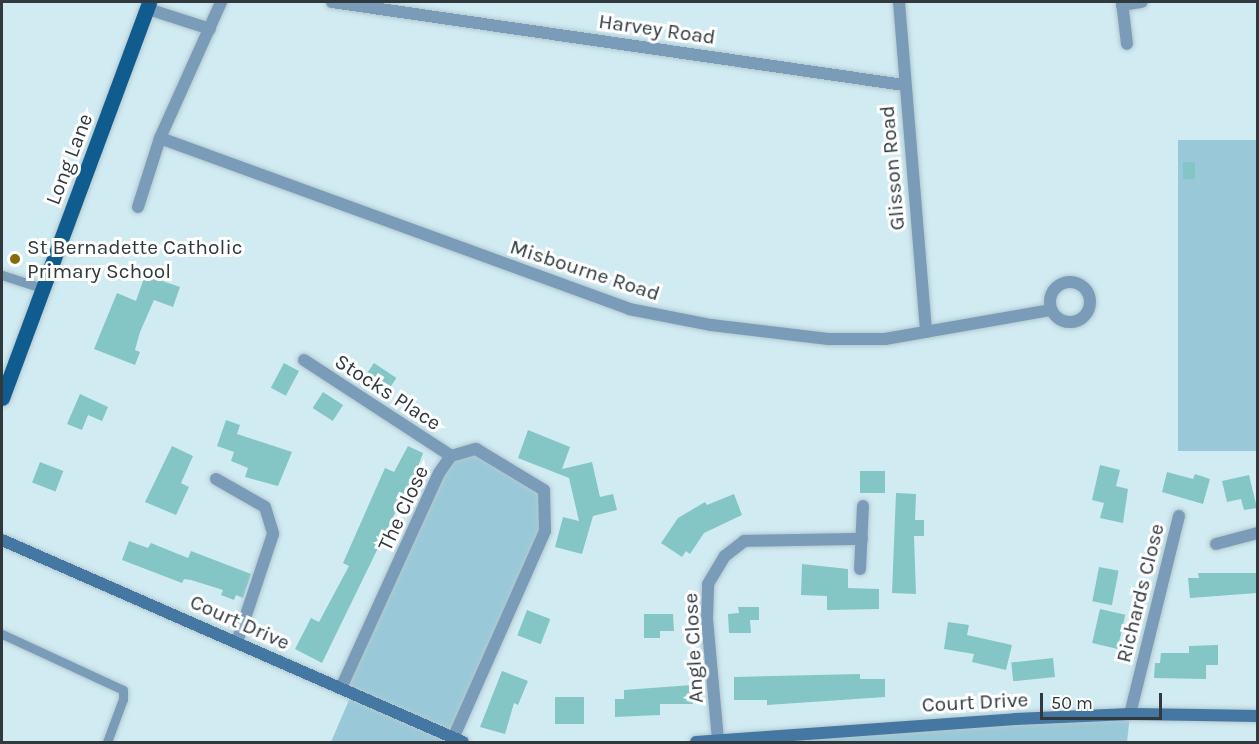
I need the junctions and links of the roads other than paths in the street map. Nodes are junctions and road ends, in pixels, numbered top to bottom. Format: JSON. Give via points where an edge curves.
{"nodes":[{"id":1,"x":221,"y":2,"type":"edge"},
{"id":2,"x":332,"y":2,"type":"edge"},
{"id":3,"x":899,"y":2,"type":"edge"},
{"id":4,"x":1142,"y":2,"type":"edge"},
{"id":5,"x":149,"y":3,"type":"edge"},
{"id":6,"x":1122,"y":3,"type":"edge"},
{"id":7,"x":210,"y":29,"type":"junction"},
{"id":8,"x":1127,"y":44,"type":"dead end"},
{"id":9,"x":904,"y":85,"type":"junction"},
{"id":10,"x":160,"y":138,"type":"junction"},
{"id":11,"x":138,"y":207,"type":"dead end"},
{"id":12,"x":2,"y":275,"type":"edge"},
{"id":13,"x":42,"y":288,"type":"junction"},
{"id":14,"x":1051,"y":310,"type":"dead end"},
{"id":15,"x":926,"y":332,"type":"junction"},
{"id":16,"x":304,"y":360,"type":"dead end"},
{"id":17,"x":2,"y":398,"type":"edge"},
{"id":18,"x":451,"y":456,"type":"junction"},
{"id":19,"x":216,"y":479,"type":"dead end"},
{"id":20,"x":863,"y":506,"type":"dead end"},
{"id":21,"x":1179,"y":516,"type":"dead end"},
{"id":22,"x":1257,"y":532,"type":"edge"},
{"id":23,"x":861,"y":538,"type":"junction"},
{"id":24,"x":2,"y":540,"type":"edge"},
{"id":25,"x":1216,"y":544,"type":"dead end"},
{"id":26,"x":860,"y":569,"type":"dead end"},
{"id":27,"x":2,"y":634,"type":"edge"},
{"id":28,"x":237,"y":642,"type":"junction"},
{"id":29,"x":341,"y":688,"type":"junction"},
{"id":30,"x":1130,"y":714,"type":"junction"},
{"id":31,"x":1257,"y":717,"type":"edge"},
{"id":32,"x":718,"y":740,"type":"junction"},
{"id":33,"x":458,"y":741,"type":"edge"},
{"id":34,"x":107,"y":742,"type":"edge"},
{"id":35,"x":696,"y":742,"type":"edge"}],
"edges":[{"from":1,"to":7,"type":"street"},
{"from":2,"to":9,"type":"street","name":"Harvey Road"},
{"from":3,"to":9,"type":"street","name":"Glisson Road"},
{"from":4,"to":6,"type":"street"},
{"from":5,"to":7,"type":"street"},
{"from":5,"to":13,"type":"main road","name":"Long Lane"},
{"from":6,"to":8,"type":"street"},
{"from":7,"to":10,"type":"street"},
{"from":9,"to":15,"type":"street","name":"Glisson Road"},
{"from":10,"to":11,"type":"street"},
{"from":10,"to":15,"type":"street","name":"Misbourne Road","via":[[629,309],[711,325],[828,339],[885,339]]},
{"from":12,"to":13,"type":"lane"},
{"from":13,"to":17,"type":"main road","name":"Long Lane"},
{"from":14,"to":15,"type":"street","name":"Misbourne Road"},
{"from":16,"to":18,"type":"street","name":"Stocks Place"},
{"from":18,"to":29,"type":"street","name":"The Close","via":[[439,473]]},
{"from":18,"to":33,"type":"street","name":"The Close","via":[[476,449],[543,490],[545,531]]},
{"from":19,"to":28,"type":"street","via":[[265,507],[273,534]]},
{"from":20,"to":23,"type":"street"},
{"from":21,"to":30,"type":"street","name":"Richards Close"},
{"from":22,"to":25,"type":"street"},
{"from":23,"to":26,"type":"street"},
{"from":23,"to":32,"type":"street","name":"Angle Close","via":[[744,541],[725,556],[708,584],[707,607]]},
{"from":24,"to":28,"type":"street","name":"Court Drive"},
{"from":27,"to":34,"type":"lane","via":[[123,690]]},
{"from":28,"to":29,"type":"street","name":"Court Drive"},
{"from":29,"to":33,"type":"street","name":"Court Drive"},
{"from":30,"to":31,"type":"street","name":"Court Drive"},
{"from":30,"to":32,"type":"street","name":"Court Drive","via":[[939,723]]},
{"from":32,"to":35,"type":"street","name":"Court Drive"}]}
